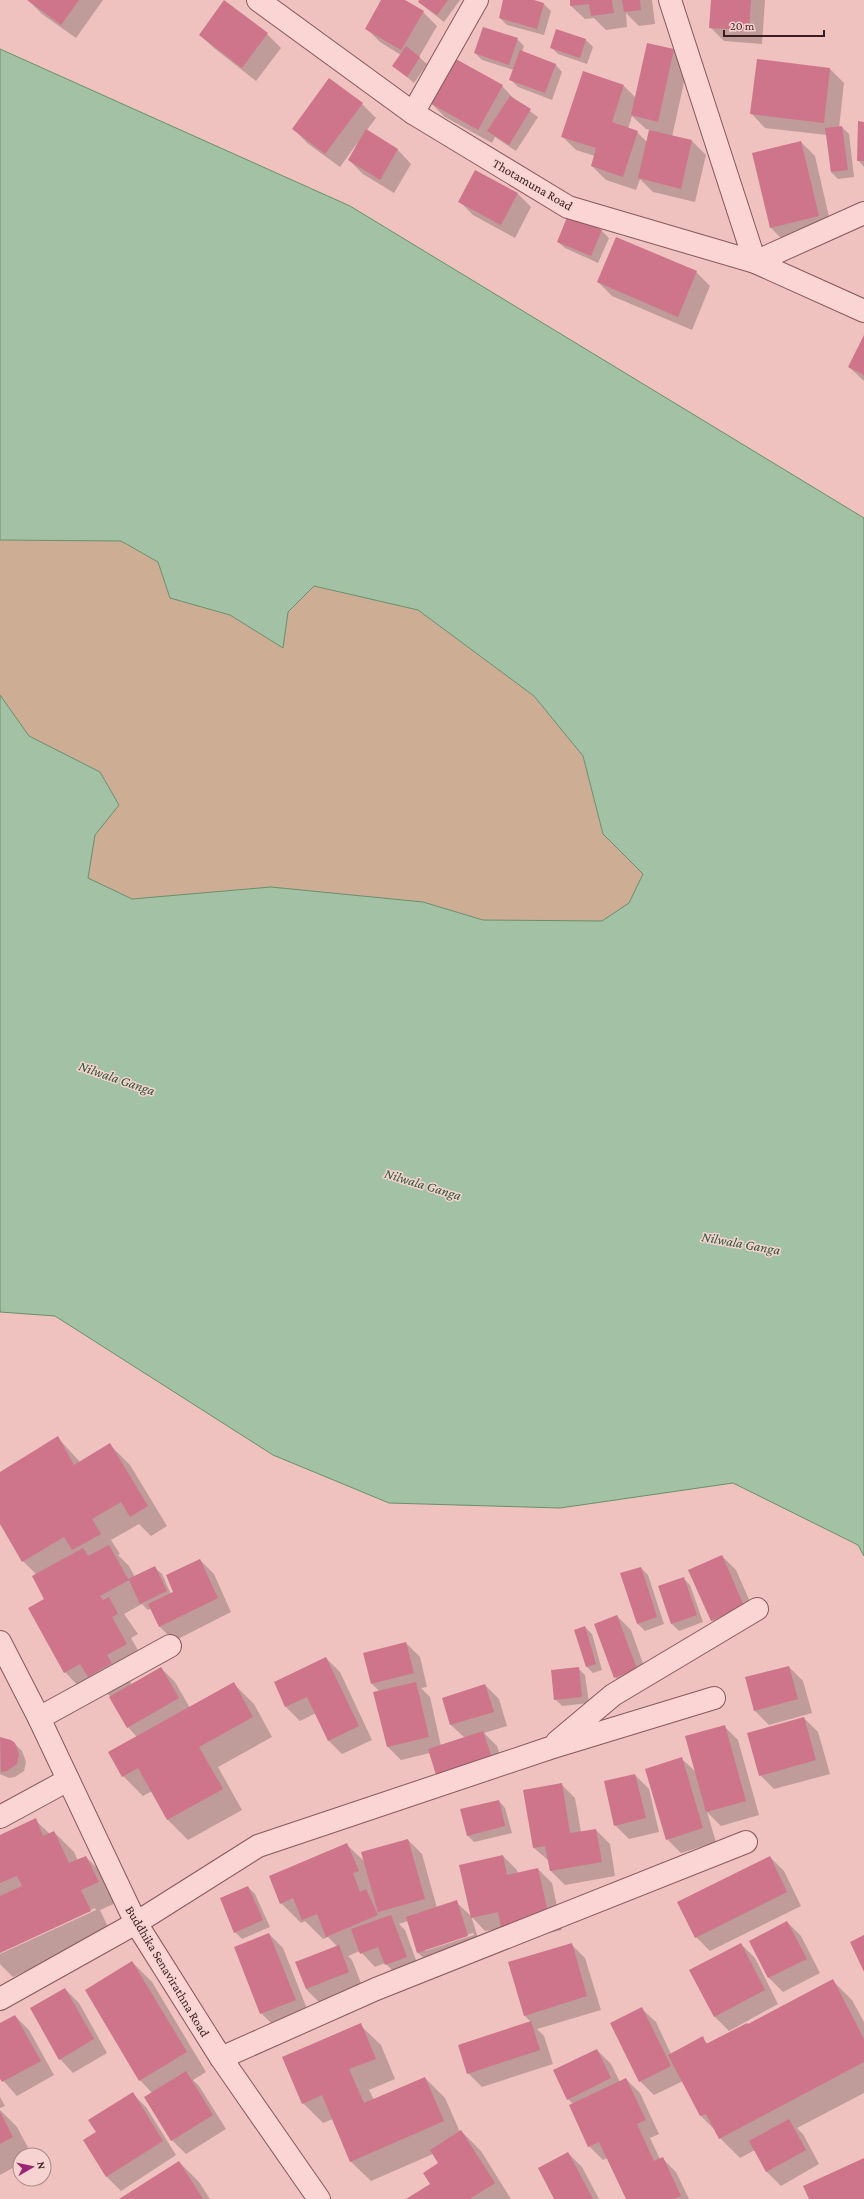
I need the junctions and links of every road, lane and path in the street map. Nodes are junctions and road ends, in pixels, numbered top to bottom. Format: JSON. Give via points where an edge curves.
{"nodes":[{"id":1,"x":258,"y":0,"type":"edge"},
{"id":2,"x":477,"y":0,"type":"edge"},
{"id":3,"x":670,"y":0,"type":"edge"},
{"id":4,"x":413,"y":113,"type":"junction"},
{"id":5,"x":864,"y":213,"type":"edge"},
{"id":6,"x":756,"y":262,"type":"junction"},
{"id":7,"x":864,"y":311,"type":"edge"},
{"id":8,"x":757,"y":1608,"type":"dead end"},
{"id":9,"x":0,"y":1642,"type":"edge"},
{"id":10,"x":170,"y":1646,"type":"dead end"},
{"id":11,"x":714,"y":1698,"type":"dead end"},
{"id":12,"x":39,"y":1718,"type":"junction"},
{"id":13,"x":550,"y":1748,"type":"junction"},
{"id":14,"x":68,"y":1780,"type":"junction"},
{"id":15,"x":0,"y":1817,"type":"edge"},
{"id":16,"x":746,"y":1842,"type":"dead end"},
{"id":17,"x":136,"y":1923,"type":"junction"},
{"id":18,"x":0,"y":1999,"type":"edge"},
{"id":19,"x":222,"y":2058,"type":"junction"},
{"id":20,"x":319,"y":2199,"type":"edge"}],
"edges":[{"from":1,"to":4,"type":"street","name":"Thotamuna Road"},
{"from":2,"to":4,"type":"street"},
{"from":3,"to":6,"type":"street"},
{"from":4,"to":6,"type":"street","name":"Thotamuna Road","via":[[568,207]]},
{"from":5,"to":6,"type":"street"},
{"from":6,"to":7,"type":"street","name":"Thotamuna Road"},
{"from":8,"to":13,"type":"street","via":[[613,1694]]},
{"from":9,"to":12,"type":"street","name":"Buddhika Senavirathna Road"},
{"from":10,"to":12,"type":"street"},
{"from":11,"to":13,"type":"street"},
{"from":12,"to":14,"type":"street","name":"Buddhika Senavirathna Road"},
{"from":13,"to":17,"type":"street","via":[[258,1846]]},
{"from":14,"to":15,"type":"street"},
{"from":14,"to":17,"type":"street","name":"Buddhika Senavirathna Road"},
{"from":16,"to":19,"type":"street","via":[[376,1989]]},
{"from":17,"to":18,"type":"street"},
{"from":17,"to":19,"type":"street","name":"Buddhika Senavirathna Road"},
{"from":19,"to":20,"type":"street","name":"Buddhika Senavirathna Road"}]}
